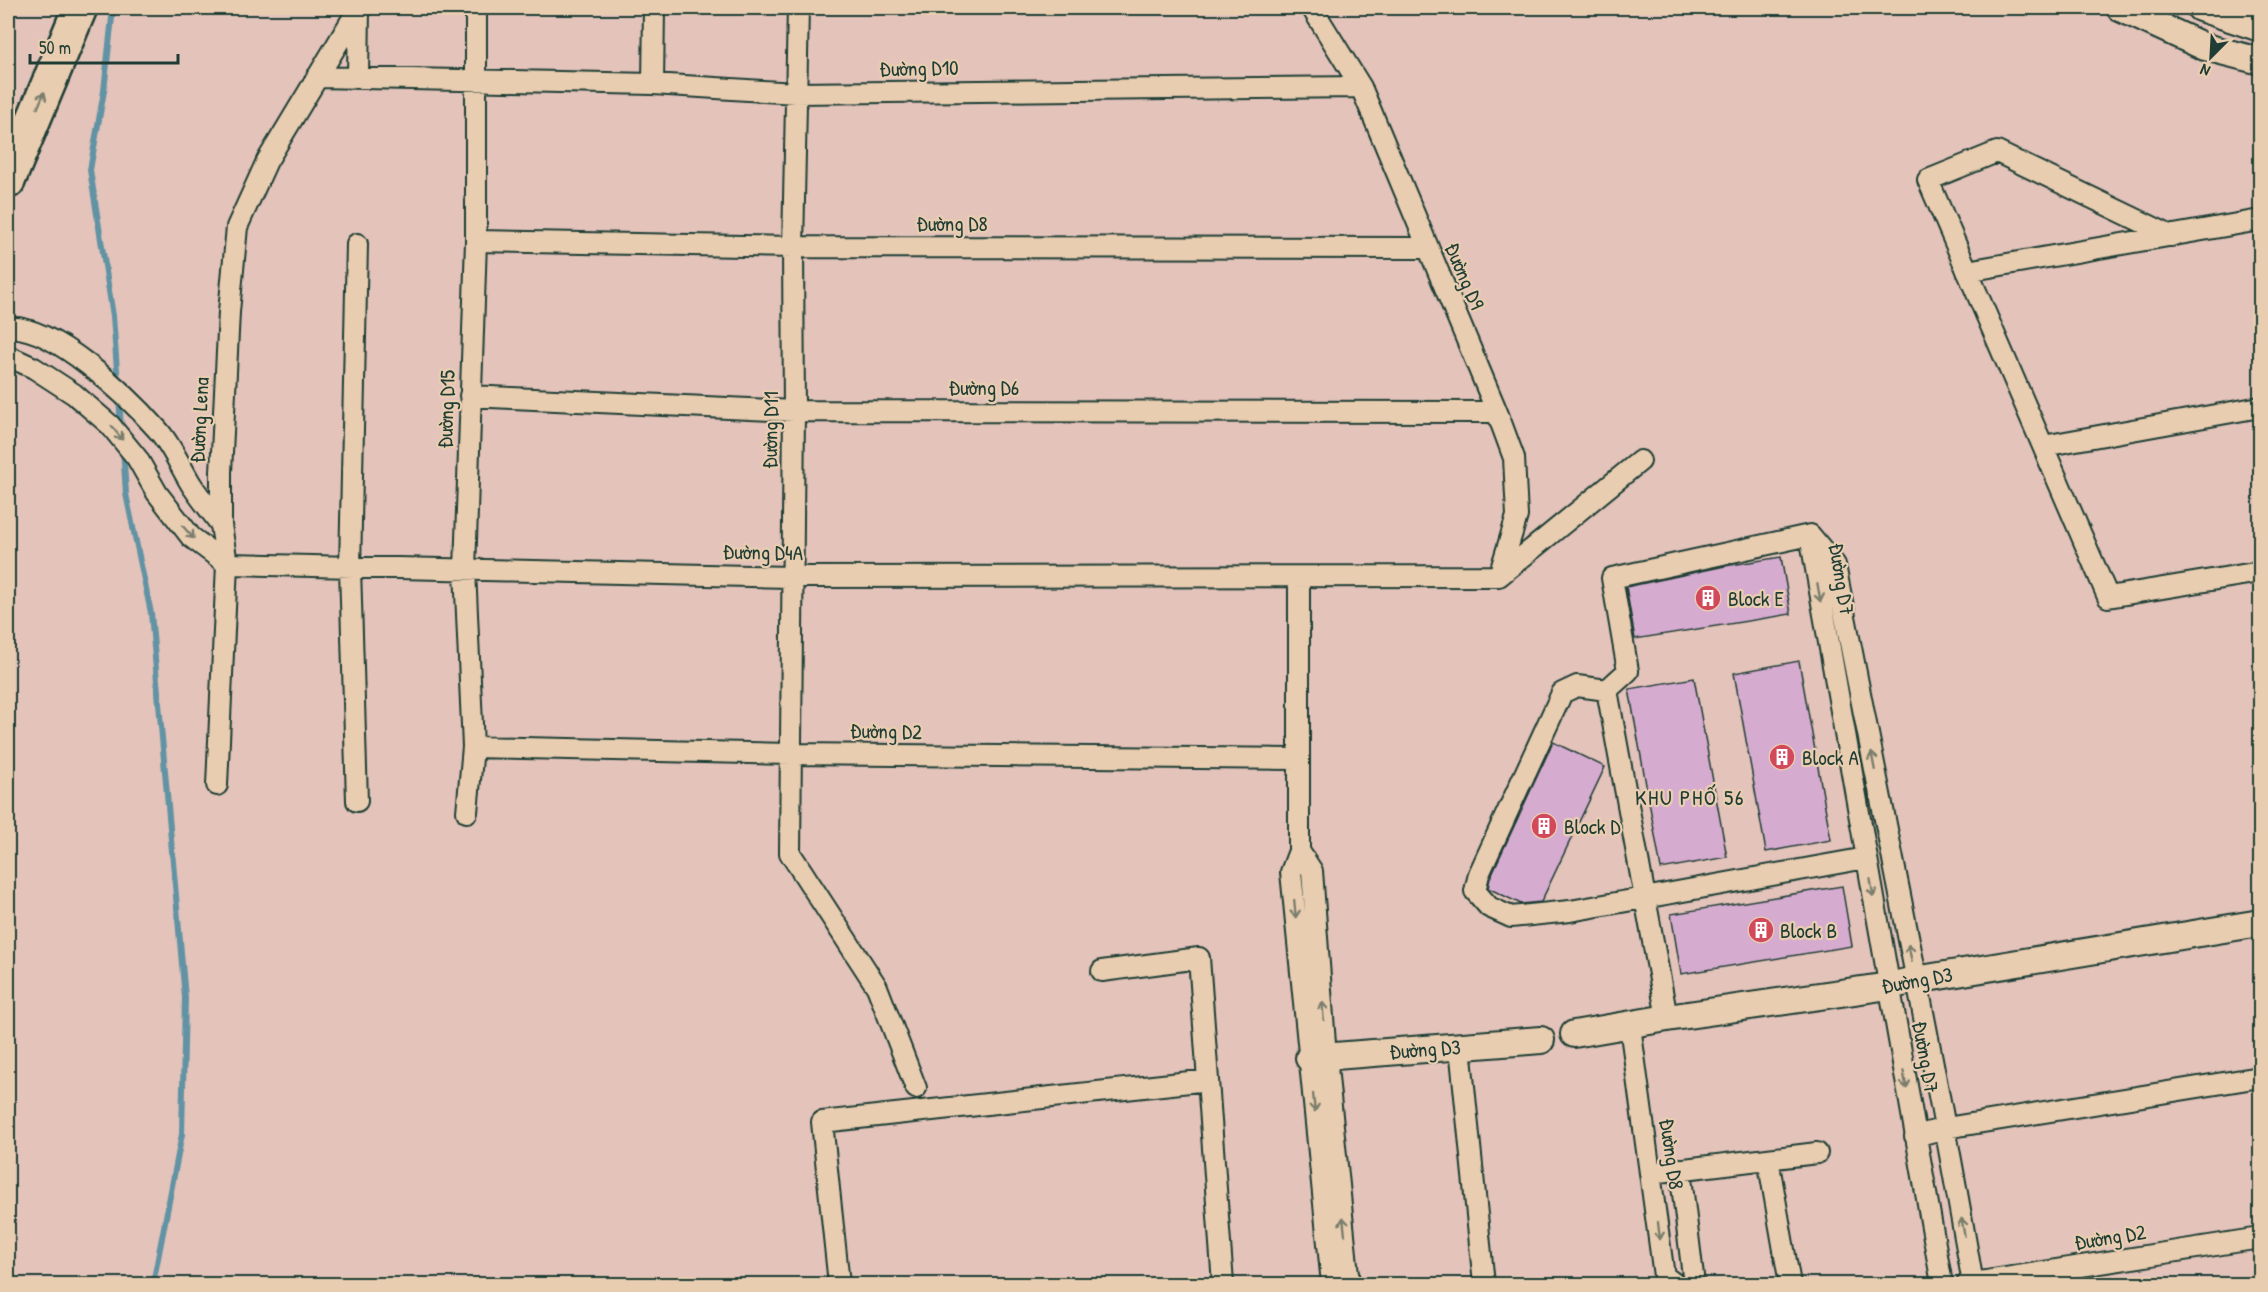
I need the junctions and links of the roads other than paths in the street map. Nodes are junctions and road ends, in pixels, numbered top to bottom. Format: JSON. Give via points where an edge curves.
{"nodes":[{"id":1,"x":80,"y":8,"type":"edge"},
{"id":2,"x":359,"y":8,"type":"edge"},
{"id":3,"x":476,"y":8,"type":"edge"},
{"id":4,"x":654,"y":8,"type":"edge"},
{"id":5,"x":798,"y":8,"type":"edge"},
{"id":6,"x":1312,"y":8,"type":"edge"},
{"id":7,"x":2121,"y":8,"type":"edge"},
{"id":8,"x":2200,"y":8,"type":"edge"},
{"id":9,"x":2260,"y":28,"type":"edge"},
{"id":10,"x":2260,"y":61,"type":"edge"},
{"id":11,"x":358,"y":76,"type":"junction"},
{"id":12,"x":317,"y":77,"type":"junction"},
{"id":13,"x":478,"y":79,"type":"junction"},
{"id":14,"x":653,"y":84,"type":"junction"},
{"id":15,"x":1361,"y":87,"type":"junction"},
{"id":16,"x":796,"y":93,"type":"junction"},
{"id":17,"x":13,"y":167,"type":"edge"},
{"id":18,"x":2260,"y":220,"type":"edge"},
{"id":19,"x":2171,"y":236,"type":"junction"},
{"id":20,"x":476,"y":241,"type":"junction"},
{"id":21,"x":357,"y":244,"type":"dead end"},
{"id":22,"x":793,"y":247,"type":"junction"},
{"id":23,"x":1427,"y":248,"type":"junction"},
{"id":24,"x":1967,"y":271,"type":"junction"},
{"id":25,"x":8,"y":328,"type":"edge"},
{"id":26,"x":45,"y":338,"type":"junction"},
{"id":27,"x":8,"y":356,"type":"edge"},
{"id":28,"x":34,"y":368,"type":"junction"},
{"id":29,"x":470,"y":396,"type":"junction"},
{"id":30,"x":2260,"y":407,"type":"edge"},
{"id":31,"x":794,"y":411,"type":"junction"},
{"id":32,"x":1497,"y":412,"type":"junction"},
{"id":33,"x":2043,"y":446,"type":"junction"},
{"id":34,"x":1640,"y":461,"type":"dead end"},
{"id":35,"x":220,"y":525,"type":"junction"},
{"id":36,"x":1810,"y":535,"type":"junction"},
{"id":37,"x":227,"y":564,"type":"junction"},
{"id":38,"x":351,"y":568,"type":"junction"},
{"id":39,"x":465,"y":570,"type":"junction"},
{"id":40,"x":2260,"y":572,"type":"edge"},
{"id":41,"x":1499,"y":576,"type":"junction"},
{"id":42,"x":791,"y":577,"type":"junction"},
{"id":43,"x":1299,"y":578,"type":"junction"},
{"id":44,"x":1606,"y":690,"type":"junction"},
{"id":45,"x":473,"y":747,"type":"junction"},
{"id":46,"x":791,"y":754,"type":"junction"},
{"id":47,"x":1299,"y":759,"type":"junction"},
{"id":48,"x":217,"y":785,"type":"dead end"},
{"id":49,"x":357,"y":801,"type":"dead end"},
{"id":50,"x":467,"y":812,"type":"dead end"},
{"id":51,"x":1866,"y":858,"type":"junction"},
{"id":52,"x":1644,"y":898,"type":"junction"},
{"id":53,"x":2260,"y":923,"type":"edge"},
{"id":54,"x":1102,"y":971,"type":"dead end"},
{"id":55,"x":1915,"y":980,"type":"junction"},
{"id":56,"x":1889,"y":986,"type":"junction"},
{"id":57,"x":1667,"y":1018,"type":"junction"},
{"id":58,"x":1630,"y":1026,"type":"junction"},
{"id":59,"x":1574,"y":1034,"type":"dead end"},
{"id":60,"x":1541,"y":1040,"type":"dead end"},
{"id":61,"x":1460,"y":1047,"type":"junction"},
{"id":62,"x":1318,"y":1057,"type":"junction"},
{"id":63,"x":2260,"y":1077,"type":"edge"},
{"id":64,"x":1208,"y":1080,"type":"junction"},
{"id":65,"x":916,"y":1088,"type":"dead end"},
{"id":66,"x":1946,"y":1128,"type":"junction"},
{"id":67,"x":1915,"y":1136,"type":"junction"},
{"id":68,"x":1817,"y":1153,"type":"dead end"},
{"id":69,"x":1768,"y":1159,"type":"junction"},
{"id":70,"x":1680,"y":1170,"type":"junction"},
{"id":71,"x":1651,"y":1173,"type":"junction"},
{"id":72,"x":2260,"y":1238,"type":"edge"},
{"id":73,"x":839,"y":1284,"type":"edge"},
{"id":74,"x":1223,"y":1284,"type":"edge"},
{"id":75,"x":1332,"y":1284,"type":"edge"},
{"id":76,"x":1349,"y":1284,"type":"edge"},
{"id":77,"x":1484,"y":1284,"type":"edge"},
{"id":78,"x":1675,"y":1284,"type":"edge"},
{"id":79,"x":1694,"y":1284,"type":"edge"},
{"id":80,"x":1790,"y":1284,"type":"edge"},
{"id":81,"x":1942,"y":1284,"type":"edge"},
{"id":82,"x":1971,"y":1284,"type":"edge"}],
"edges":[{"from":17,"to":1,"type":"highway","one_way":true},
{"from":2,"to":11,"type":"street"},
{"from":2,"to":12,"type":"street","name":"Đường Lena"},
{"from":3,"to":13,"type":"street","name":"Đường D15"},
{"from":4,"to":14,"type":"street"},
{"from":5,"to":16,"type":"street","name":"Đường D11"},
{"from":6,"to":15,"type":"street","name":"Đường D9"},
{"from":7,"to":10,"type":"street","via":[[2205,47]]},
{"from":8,"to":9,"type":"street"},
{"from":11,"to":12,"type":"street","name":"Đường D10"},
{"from":11,"to":13,"type":"street","name":"Đường D10"},
{"from":12,"to":35,"type":"street","name":"Đường Lena","via":[[267,161],[237,227],[220,472]]},
{"from":13,"to":14,"type":"street","name":"Đường D10"},
{"from":13,"to":20,"type":"street","name":"Đường D15"},
{"from":14,"to":16,"type":"street","name":"Đường D10"},
{"from":15,"to":16,"type":"street","name":"Đường D10"},
{"from":15,"to":23,"type":"street","name":"Đường D9"},
{"from":16,"to":22,"type":"street","name":"Đường D11"},
{"from":18,"to":19,"type":"street"},
{"from":19,"to":24,"type":"street"},
{"from":19,"to":24,"type":"street","via":[[1998,152],[1928,180]]},
{"from":20,"to":22,"type":"street","name":"Đường D8"},
{"from":20,"to":29,"type":"street","name":"Đường D15"},
{"from":21,"to":38,"type":"street"},
{"from":22,"to":23,"type":"street","name":"Đường D8"},
{"from":22,"to":31,"type":"street","name":"Đường D11"},
{"from":23,"to":32,"type":"street","name":"Đường D9"},
{"from":24,"to":33,"type":"street"},
{"from":25,"to":26,"type":"street","via":[[19,327]]},
{"from":26,"to":28,"type":"street"},
{"from":26,"to":35,"type":"street","via":[[99,372],[159,430]]},
{"from":27,"to":28,"type":"street"},
{"from":28,"to":37,"type":"street","one_way":true,"via":[[74,394],[110,425],[191,537]]},
{"from":29,"to":31,"type":"street","name":"Đường D6"},
{"from":29,"to":39,"type":"street","name":"Đường D15"},
{"from":30,"to":33,"type":"street"},
{"from":31,"to":32,"type":"street","name":"Đường D6"},
{"from":31,"to":42,"type":"street","name":"Đường D11"},
{"from":32,"to":41,"type":"street","name":"Đường D9","via":[[1514,458],[1516,516]]},
{"from":33,"to":40,"type":"street","via":[[2108,597]]},
{"from":34,"to":41,"type":"street"},
{"from":35,"to":37,"type":"street","name":"Đường Lena"},
{"from":36,"to":44,"type":"street","via":[[1612,578],[1628,671]]},
{"from":36,"to":51,"type":"street","name":"Đường D7","one_way":true},
{"from":55,"to":36,"type":"street","name":"Đường D7","one_way":true,"via":[[1835,565]]},
{"from":37,"to":38,"type":"street","name":"Đường D4A"},
{"from":37,"to":48,"type":"street","name":"Đường Lena"},
{"from":38,"to":39,"type":"street","name":"Đường D4A"},
{"from":38,"to":49,"type":"street"},
{"from":39,"to":42,"type":"street","name":"Đường D4A"},
{"from":39,"to":45,"type":"street","name":"Đường D15"},
{"from":41,"to":43,"type":"street","name":"Đường D4A"},
{"from":42,"to":43,"type":"street","name":"Đường D4A"},
{"from":42,"to":46,"type":"street","name":"Đường D11"},
{"from":43,"to":47,"type":"street"},
{"from":44,"to":52,"type":"street"},
{"from":44,"to":52,"type":"street","via":[[1578,686],[1562,693],[1479,874],[1475,891],[1489,907],[1511,917]]},
{"from":45,"to":46,"type":"street","name":"Đường D2"},
{"from":45,"to":50,"type":"street","name":"Đường D15"},
{"from":46,"to":47,"type":"street","name":"Đường D2"},
{"from":46,"to":65,"type":"street","name":"Đường D11","via":[[790,853],[877,987]]},
{"from":47,"to":62,"type":"street","via":[[1299,852],[1292,872]]},
{"from":51,"to":52,"type":"street"},
{"from":51,"to":56,"type":"street","name":"Đường D7","one_way":true},
{"from":52,"to":57,"type":"street"},
{"from":53,"to":55,"type":"street","name":"Đường D3"},
{"from":54,"to":64,"type":"street","via":[[1199,958]]},
{"from":55,"to":56,"type":"street","name":"Đường D3"},
{"from":55,"to":66,"type":"street","name":"Đường D7"},
{"from":56,"to":57,"type":"street","name":"Đường D3"},
{"from":56,"to":67,"type":"street","name":"Đường D7","one_way":true},
{"from":57,"to":58,"type":"street","name":"Đường D3"},
{"from":58,"to":59,"type":"street","name":"Đường D3"},
{"from":58,"to":71,"type":"street","name":"Đường D8"},
{"from":60,"to":61,"type":"street","name":"Đường D3"},
{"from":61,"to":62,"type":"street","name":"Đường D3"},
{"from":61,"to":77,"type":"street"},
{"from":62,"to":75,"type":"street","one_way":true},
{"from":76,"to":62,"type":"street","one_way":true},
{"from":63,"to":66,"type":"street"},
{"from":64,"to":73,"type":"street","via":[[822,1122]]},
{"from":64,"to":74,"type":"street"},
{"from":66,"to":67,"type":"street"},
{"from":82,"to":66,"type":"street","name":"Đường D7","one_way":true},
{"from":67,"to":81,"type":"street","name":"Đường D7"},
{"from":68,"to":69,"type":"street"},
{"from":69,"to":70,"type":"street"},
{"from":69,"to":80,"type":"street"},
{"from":70,"to":71,"type":"street"},
{"from":70,"to":79,"type":"street","name":"Đường D8"},
{"from":71,"to":78,"type":"street","name":"Đường D8","one_way":true,"via":[[1664,1276]]},
{"from":72,"to":82,"type":"street","name":"Đường D2"}]}
